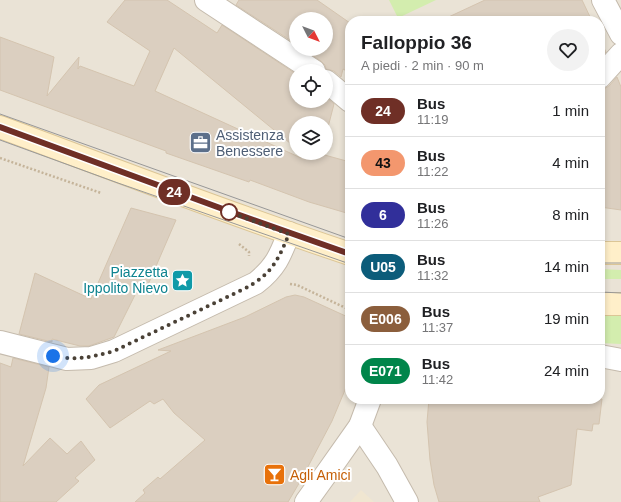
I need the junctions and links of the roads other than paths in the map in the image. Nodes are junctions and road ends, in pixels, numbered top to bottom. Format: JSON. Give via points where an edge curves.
{"nodes":[{"id":1,"x":206,"y":0,"type":"edge"},
{"id":2,"x":603,"y":0,"type":"edge"},
{"id":3,"x":621,"y":34,"type":"edge"},
{"id":4,"x":621,"y":54,"type":"edge"},
{"id":5,"x":303,"y":64,"type":"edge"},
{"id":6,"x":605,"y":72,"type":"edge"},
{"id":7,"x":333,"y":87,"type":"edge"},
{"id":8,"x":345,"y":97,"type":"edge"},
{"id":9,"x":0,"y":127,"type":"edge"},
{"id":10,"x":289,"y":234,"type":"junction"},
{"id":11,"x":345,"y":252,"type":"edge"},
{"id":12,"x":605,"y":253,"type":"edge"},
{"id":13,"x":621,"y":253,"type":"edge"},
{"id":14,"x":605,"y":304,"type":"edge"},
{"id":15,"x":621,"y":304,"type":"edge"},
{"id":16,"x":0,"y":342,"type":"edge"},
{"id":17,"x":605,"y":357,"type":"edge"},
{"id":18,"x":621,"y":360,"type":"edge"},
{"id":19,"x":368,"y":404,"type":"edge"},
{"id":20,"x":360,"y":426,"type":"junction"},
{"id":21,"x":306,"y":502,"type":"edge"},
{"id":22,"x":408,"y":502,"type":"edge"}],
"edges":[{"from":1,"to":5,"type":"street"},
{"from":2,"to":3,"type":"street"},
{"from":4,"to":6,"type":"street"},
{"from":7,"to":8,"type":"street"},
{"from":9,"to":10,"type":"street"},
{"from":10,"to":11,"type":"street"},
{"from":10,"to":16,"type":"street","via":[[279,259],[256,283],[114,351],[90,358],[66,359]]},
{"from":12,"to":13,"type":"street"},
{"from":14,"to":15,"type":"street"},
{"from":17,"to":18,"type":"street"},
{"from":19,"to":20,"type":"street"},
{"from":20,"to":21,"type":"street"},
{"from":20,"to":22,"type":"street"}]}
